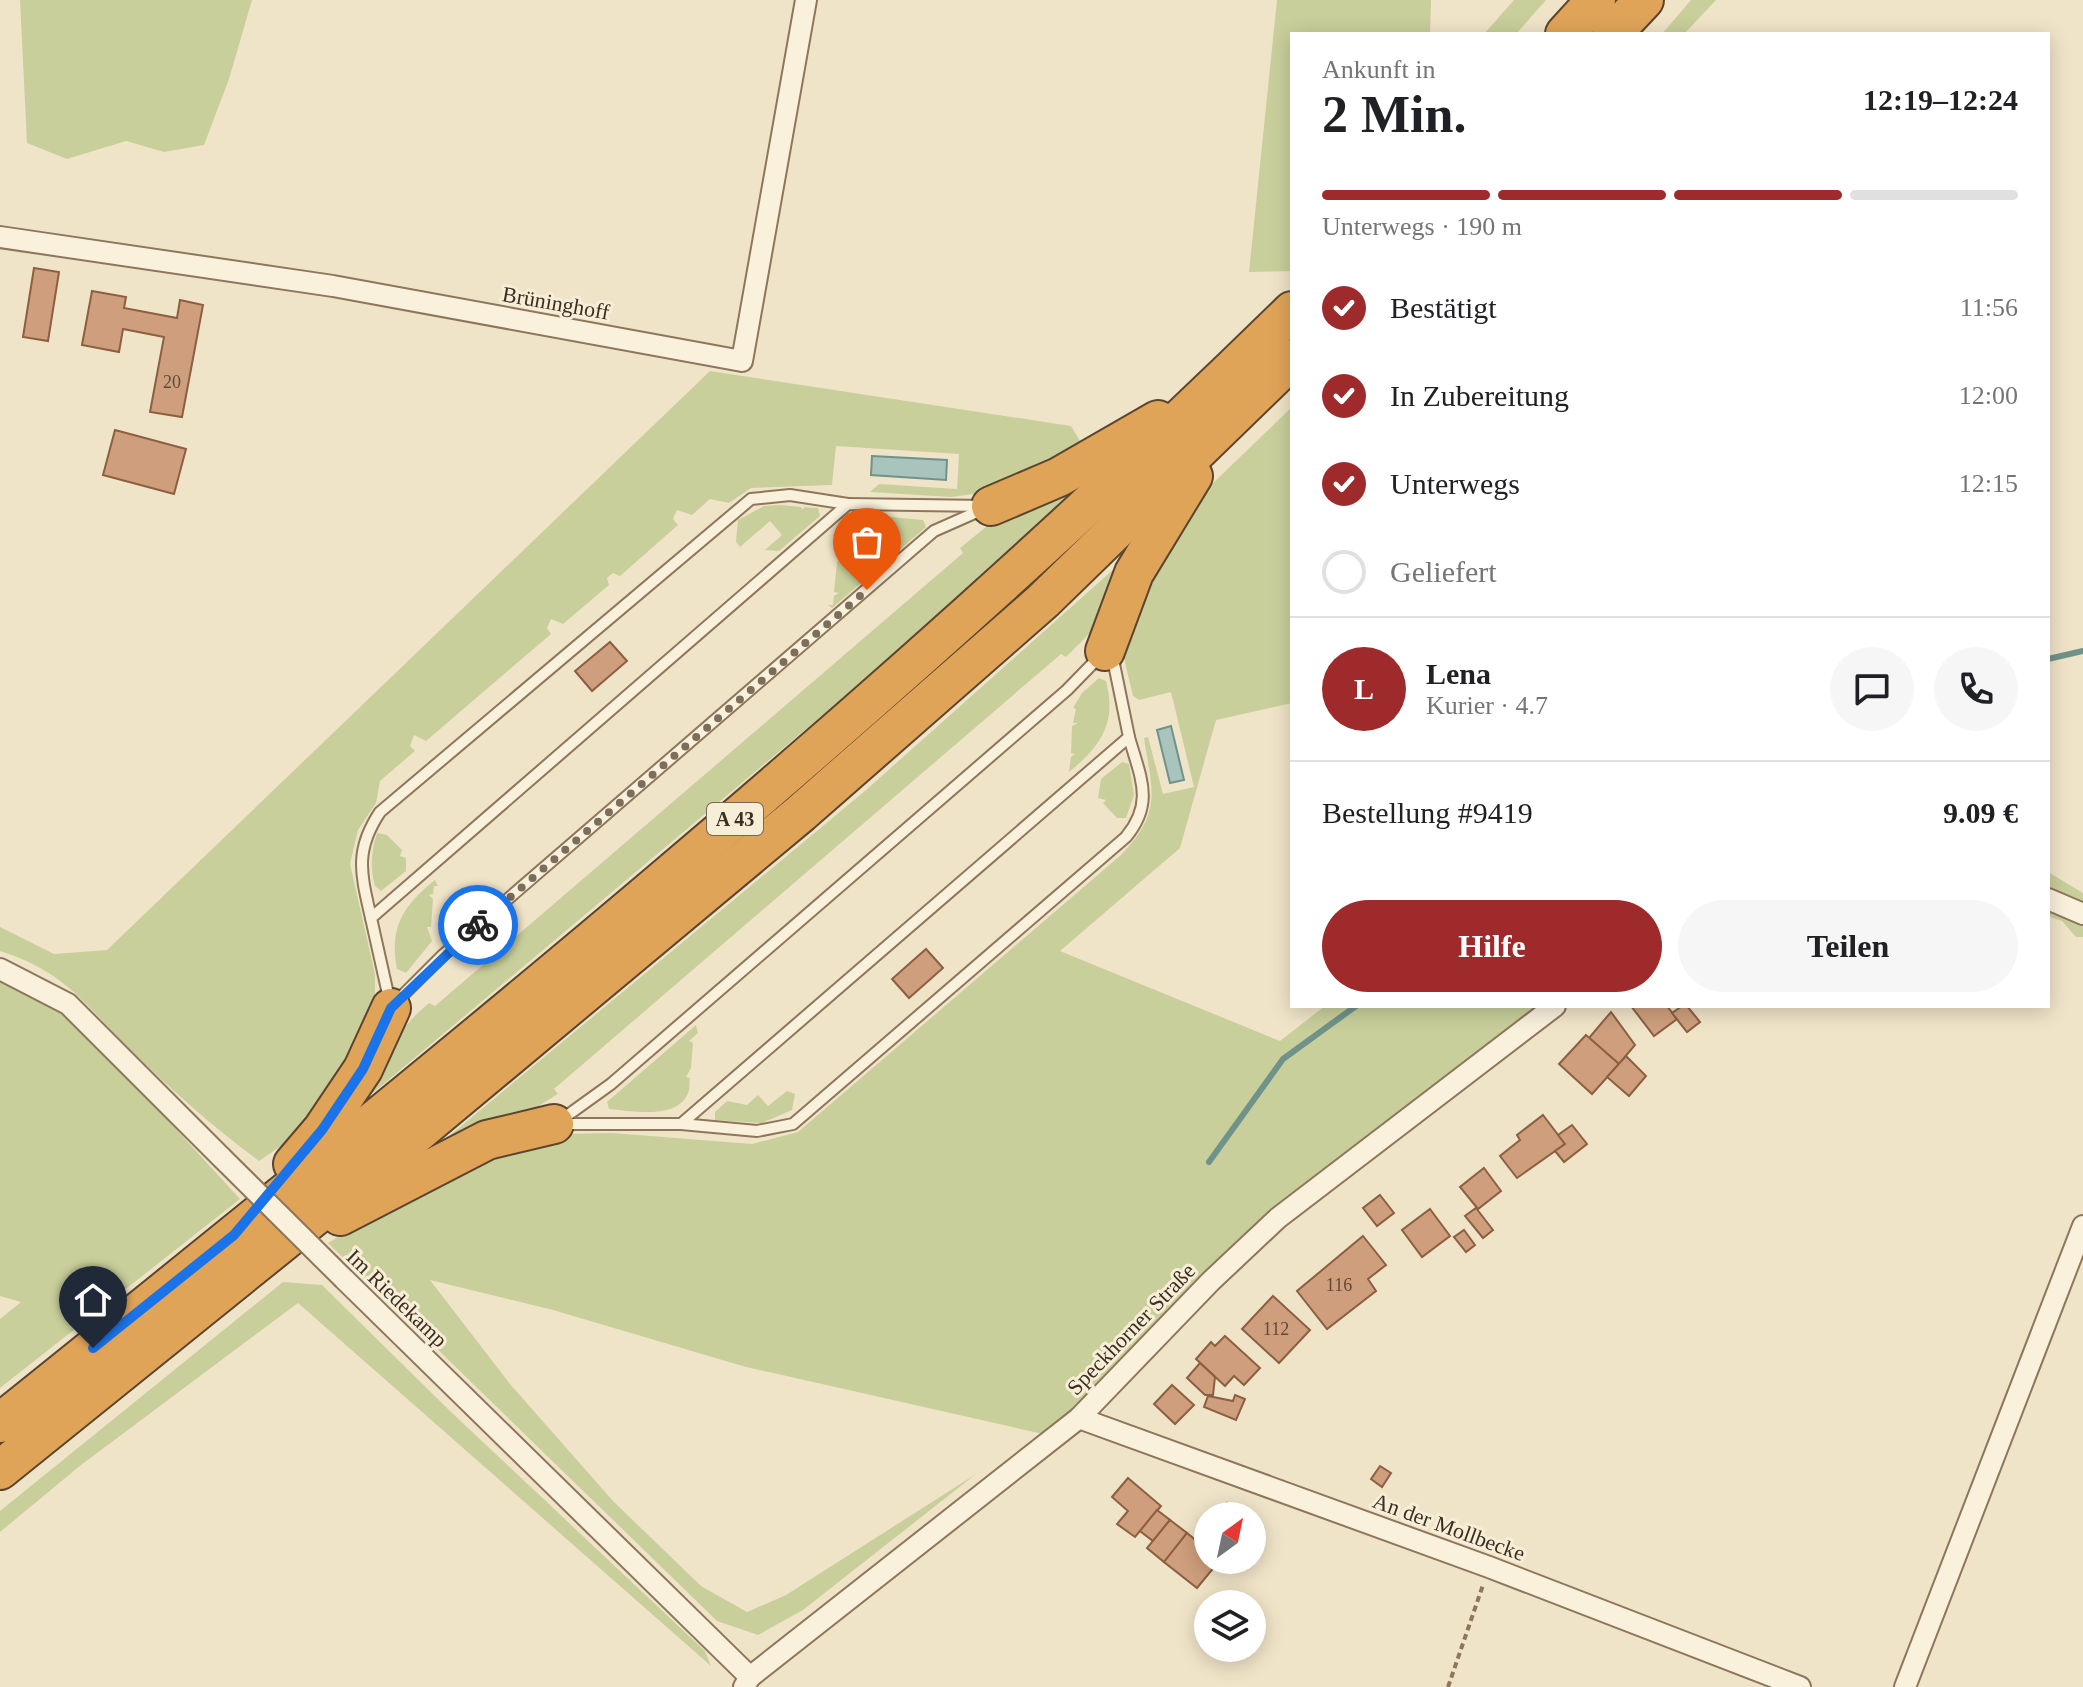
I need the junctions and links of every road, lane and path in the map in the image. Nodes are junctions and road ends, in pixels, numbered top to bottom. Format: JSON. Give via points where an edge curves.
{"nodes":[{"id":1,"x":806,"y":0,"type":"edge"},
{"id":2,"x":1596,"y":0,"type":"edge"},
{"id":3,"x":1644,"y":0,"type":"edge"},
{"id":4,"x":1567,"y":32,"type":"edge"},
{"id":5,"x":1614,"y":32,"type":"edge"},
{"id":6,"x":0,"y":237,"type":"edge"},
{"id":7,"x":1290,"y":313,"type":"edge"},
{"id":8,"x":1290,"y":361,"type":"edge"},
{"id":9,"x":1219,"y":383,"type":"junction"},
{"id":10,"x":1224,"y":427,"type":"junction"},
{"id":11,"x":848,"y":504,"type":"junction"},
{"id":12,"x":991,"y":506,"type":"junction"},
{"id":13,"x":1105,"y":651,"type":"junction"},
{"id":14,"x":1129,"y":737,"type":"junction"},
{"id":15,"x":2050,"y":900,"type":"edge"},
{"id":16,"x":2083,"y":914,"type":"edge"},
{"id":17,"x":371,"y":918,"type":"junction"},
{"id":18,"x":0,"y":969,"type":"edge"},
{"id":19,"x":391,"y":1008,"type":"junction"},
{"id":20,"x":1552,"y":1008,"type":"edge"},
{"id":21,"x":554,"y":1124,"type":"junction"},
{"id":22,"x":681,"y":1124,"type":"junction"},
{"id":23,"x":2083,"y":1226,"type":"edge"},
{"id":24,"x":234,"y":1235,"type":"junction"},
{"id":25,"x":266,"y":1253,"type":"junction"},
{"id":26,"x":1079,"y":1418,"type":"junction"},
{"id":27,"x":0,"y":1423,"type":"edge"},
{"id":28,"x":0,"y":1470,"type":"edge"},
{"id":29,"x":1489,"y":1567,"type":"junction"},
{"id":30,"x":747,"y":1682,"type":"edge"},
{"id":31,"x":1448,"y":1687,"type":"edge"},
{"id":32,"x":1800,"y":1687,"type":"edge"},
{"id":33,"x":1905,"y":1687,"type":"edge"}],
"edges":[{"from":1,"to":6,"type":"street","name":"Brüninghoff","via":[[742,361],[333,286]]},
{"from":2,"to":4,"type":"highway"},
{"from":3,"to":5,"type":"highway"},
{"from":7,"to":9,"type":"highway","number":"A 43"},
{"from":8,"to":10,"type":"highway","number":"A 43"},
{"from":9,"to":12,"type":"highway","via":[[1072,470]]},
{"from":9,"to":24,"type":"highway","number":"A 43","via":[[830,738]]},
{"from":10,"to":13,"type":"highway","via":[[1134,573]]},
{"from":10,"to":25,"type":"highway","number":"A 43","via":[[1043,601],[801,813]]},
{"from":11,"to":12,"type":"lane"},
{"from":11,"to":17,"type":"lane"},
{"from":11,"to":17,"type":"lane","via":[[790,495],[751,499],[380,812],[368,830],[359,867]]},
{"from":12,"to":19,"type":"lane","via":[[934,531],[443,955]]},
{"from":13,"to":14,"type":"lane","via":[[1114,664]]},
{"from":13,"to":21,"type":"lane","via":[[1067,690],[611,1084]]},
{"from":14,"to":22,"type":"lane"},
{"from":14,"to":22,"type":"lane","via":[[1145,797],[1138,822],[813,1107],[779,1129]]},
{"from":15,"to":16,"type":"street"},
{"from":17,"to":19,"type":"lane"},
{"from":18,"to":30,"type":"street","name":"Im Riedekamp","bridge":true,"via":[[68,1004]]},
{"from":19,"to":24,"type":"highway","via":[[363,1069],[322,1130]]},
{"from":20,"to":26,"type":"street","name":"Speckhorner Straße","via":[[1278,1218]]},
{"from":21,"to":22,"type":"lane"},
{"from":21,"to":25,"type":"highway","via":[[487,1140]]},
{"from":23,"to":33,"type":"street"},
{"from":24,"to":27,"type":"highway","number":"A 43"},
{"from":25,"to":28,"type":"highway","number":"A 43"},
{"from":26,"to":29,"type":"street","name":"An der Mollbecke"},
{"from":26,"to":30,"type":"street","name":"Speckhorner Straße"},
{"from":29,"to":31,"type":"path"},
{"from":29,"to":32,"type":"street","name":"An der Mollbecke"}]}
